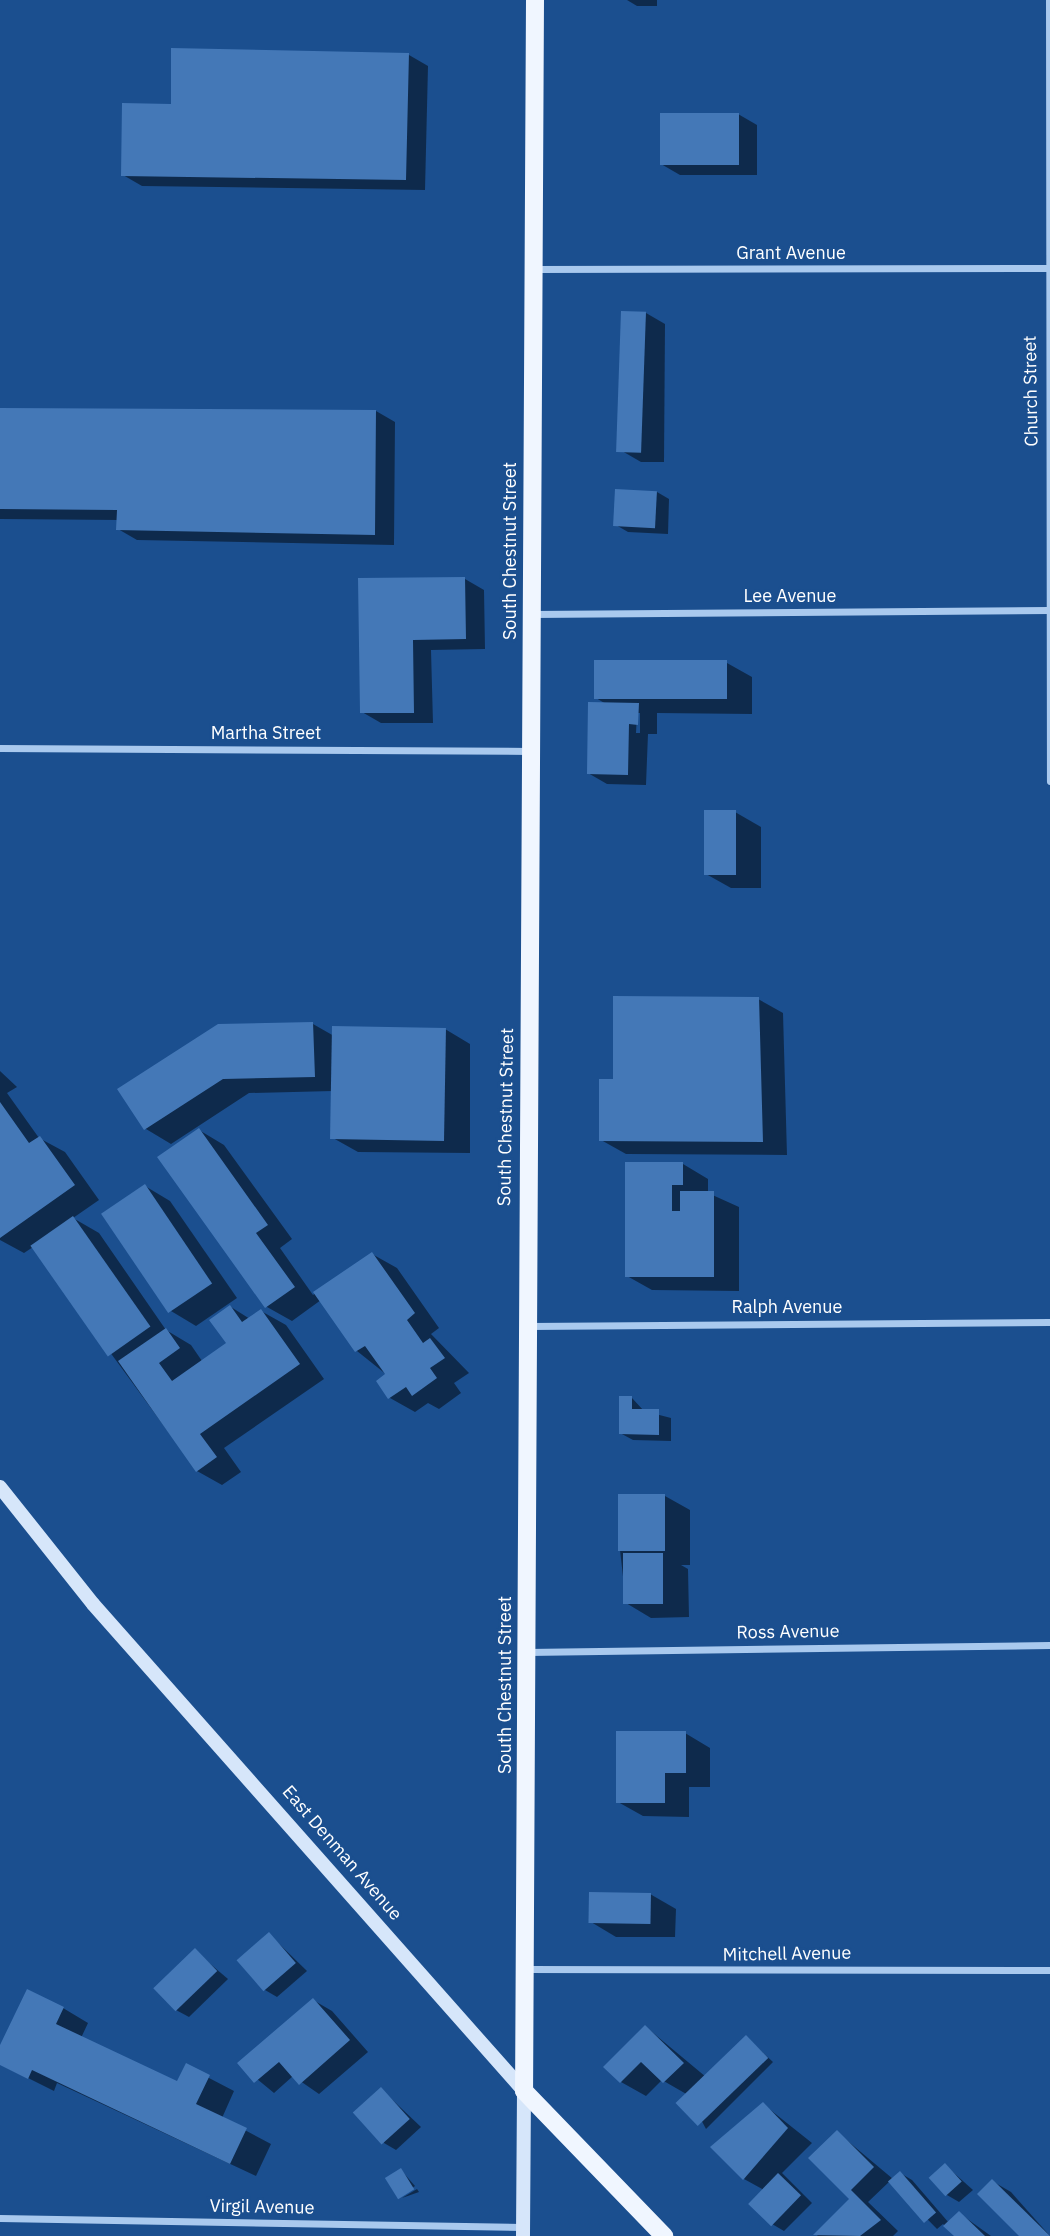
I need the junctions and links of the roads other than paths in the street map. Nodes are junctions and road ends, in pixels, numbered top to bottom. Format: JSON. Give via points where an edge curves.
{"nodes":[{"id":1,"x":535,"y":0,"type":"edge"},
{"id":2,"x":1049,"y":0,"type":"edge"},
{"id":3,"x":1048,"y":268,"type":"edge"},
{"id":4,"x":533,"y":269,"type":"junction"},
{"id":5,"x":1049,"y":441,"type":"edge"},
{"id":6,"x":1049,"y":610,"type":"edge"},
{"id":7,"x":531,"y":614,"type":"junction"},
{"id":8,"x":0,"y":747,"type":"edge"},
{"id":9,"x":531,"y":751,"type":"junction"},
{"id":10,"x":1048,"y":781,"type":"edge"},
{"id":11,"x":1050,"y":1322,"type":"edge"},
{"id":12,"x":525,"y":1326,"type":"junction"},
{"id":13,"x":0,"y":1487,"type":"edge"},
{"id":14,"x":1050,"y":1645,"type":"edge"},
{"id":15,"x":527,"y":1652,"type":"junction"},
{"id":16,"x":524,"y":1969,"type":"junction"},
{"id":17,"x":1050,"y":1970,"type":"edge"},
{"id":18,"x":524,"y":2091,"type":"junction"},
{"id":19,"x":0,"y":2218,"type":"edge"},
{"id":20,"x":523,"y":2231,"type":"edge"},
{"id":21,"x":664,"y":2236,"type":"edge"}],
"edges":[{"from":1,"to":4,"type":"main road","name":"South Chestnut Street"},
{"from":2,"to":3,"type":"street","name":"Church Street"},
{"from":3,"to":4,"type":"street","name":"Grant Avenue"},
{"from":3,"to":5,"type":"street","name":"Church Street"},
{"from":4,"to":7,"type":"main road","name":"South Chestnut Street"},
{"from":5,"to":6,"type":"street","name":"Church Street"},
{"from":6,"to":7,"type":"street","name":"Lee Avenue"},
{"from":6,"to":10,"type":"street","name":"Church Street"},
{"from":7,"to":9,"type":"main road","name":"South Chestnut Street"},
{"from":8,"to":9,"type":"street","name":"Martha Street"},
{"from":9,"to":12,"type":"main road","name":"South Chestnut Street"},
{"from":11,"to":12,"type":"street","name":"Ralph Avenue"},
{"from":12,"to":15,"type":"main road","name":"South Chestnut Street"},
{"from":13,"to":18,"type":"main road","name":"East Denman Avenue","via":[[93,1604]]},
{"from":14,"to":15,"type":"street","name":"Ross Avenue"},
{"from":15,"to":16,"type":"main road","name":"South Chestnut Street"},
{"from":16,"to":17,"type":"street","name":"Mitchell Avenue"},
{"from":16,"to":18,"type":"main road","name":"South Chestnut Street"},
{"from":18,"to":20,"type":"main road","name":"South Chestnut Street"},
{"from":18,"to":21,"type":"main road","name":"East Denman Avenue"},
{"from":19,"to":20,"type":"street","name":"Virgil Avenue"}]}
